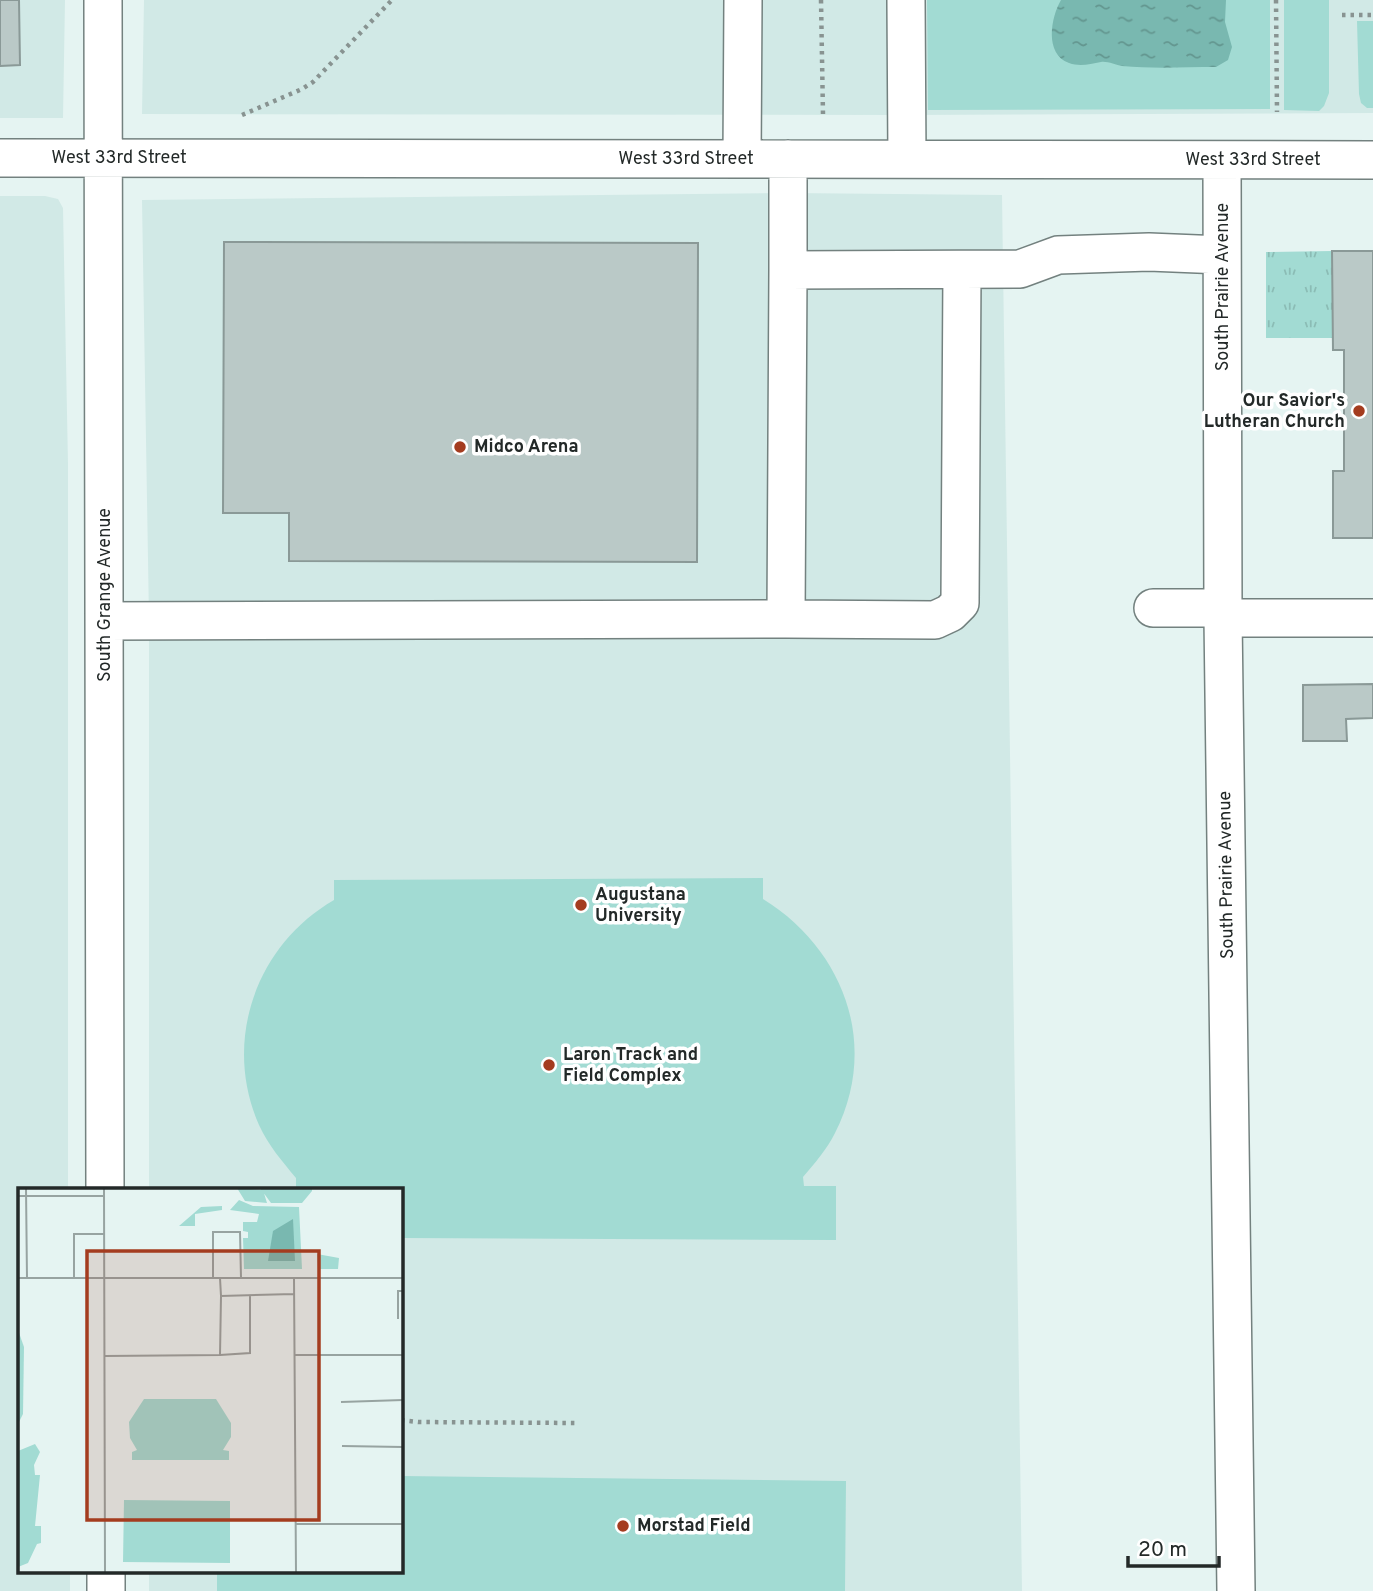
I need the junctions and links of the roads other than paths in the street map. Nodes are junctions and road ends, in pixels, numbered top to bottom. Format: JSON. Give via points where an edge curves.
{"nodes":[{"id":1,"x":103,"y":0,"type":"edge"},
{"id":2,"x":743,"y":0,"type":"edge"},
{"id":3,"x":905,"y":0,"type":"edge"},
{"id":4,"x":0,"y":158,"type":"edge"},
{"id":5,"x":104,"y":158,"type":"junction"},
{"id":6,"x":741,"y":159,"type":"junction"},
{"id":7,"x":788,"y":159,"type":"junction"},
{"id":8,"x":907,"y":159,"type":"junction"},
{"id":9,"x":1222,"y":160,"type":"junction"},
{"id":10,"x":1373,"y":160,"type":"edge"},
{"id":11,"x":1222,"y":255,"type":"junction"},
{"id":12,"x":788,"y":270,"type":"junction"},
{"id":13,"x":961,"y":270,"type":"junction"},
{"id":14,"x":1153,"y":608,"type":"dead end"},
{"id":15,"x":1223,"y":613,"type":"junction"},
{"id":16,"x":1373,"y":618,"type":"edge"},
{"id":17,"x":786,"y":619,"type":"junction"},
{"id":18,"x":104,"y":621,"type":"junction"},
{"id":19,"x":105,"y":1188,"type":"edge"},
{"id":20,"x":1236,"y":1591,"type":"edge"}],
"edges":[{"from":1,"to":5,"type":"street","name":"South Grange Avenue"},
{"from":2,"to":6,"type":"street"},
{"from":3,"to":8,"type":"street"},
{"from":4,"to":5,"type":"street","name":"West 33rd Street"},
{"from":5,"to":6,"type":"street","name":"West 33rd Street"},
{"from":5,"to":18,"type":"street","name":"South Grange Avenue"},
{"from":6,"to":7,"type":"street","name":"West 33rd Street"},
{"from":7,"to":8,"type":"street","name":"West 33rd Street"},
{"from":7,"to":12,"type":"street"},
{"from":8,"to":9,"type":"street","name":"West 33rd Street"},
{"from":9,"to":10,"type":"street","name":"West 33rd Street"},
{"from":9,"to":11,"type":"street","name":"South Prairie Avenue"},
{"from":11,"to":13,"type":"street","via":[[1058,255],[1020,270]]},
{"from":11,"to":15,"type":"street","name":"South Prairie Avenue"},
{"from":12,"to":13,"type":"street"},
{"from":12,"to":17,"type":"street"},
{"from":13,"to":17,"type":"street","via":[[960,603],[935,620]]},
{"from":14,"to":15,"type":"street"},
{"from":15,"to":16,"type":"street"},
{"from":15,"to":20,"type":"street","name":"South Prairie Avenue"},
{"from":17,"to":18,"type":"street"},
{"from":18,"to":19,"type":"street","name":"South Grange Avenue"}]}
